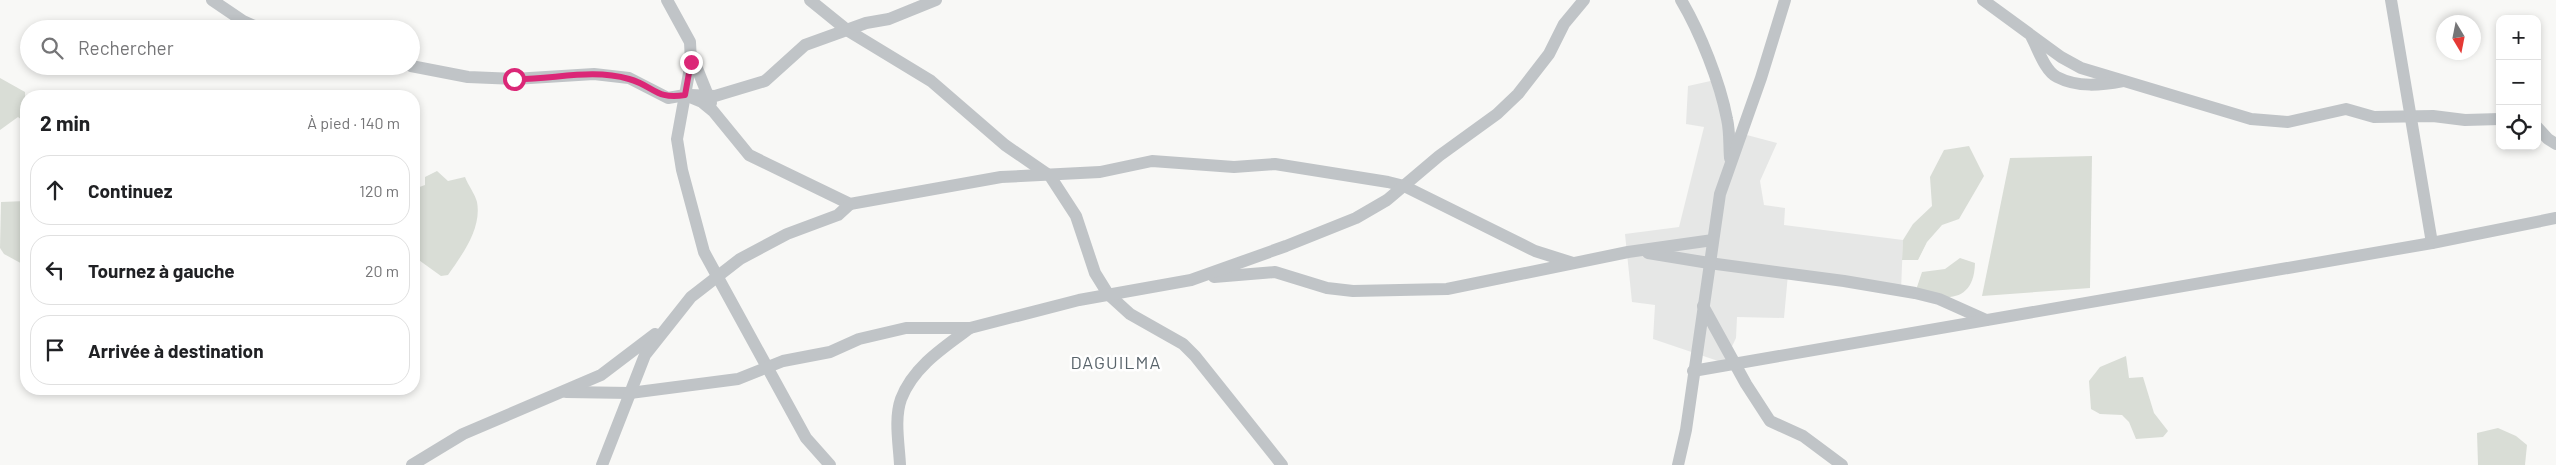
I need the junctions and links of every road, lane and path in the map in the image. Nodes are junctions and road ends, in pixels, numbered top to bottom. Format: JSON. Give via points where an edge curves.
{"nodes":[{"id":1,"x":212,"y":0,"type":"edge"},
{"id":2,"x":667,"y":0,"type":"edge"},
{"id":3,"x":810,"y":0,"type":"edge"},
{"id":4,"x":936,"y":0,"type":"edge"},
{"id":5,"x":1584,"y":0,"type":"edge"},
{"id":6,"x":1681,"y":0,"type":"edge"},
{"id":7,"x":1785,"y":0,"type":"edge"},
{"id":8,"x":1983,"y":0,"type":"edge"},
{"id":9,"x":2392,"y":0,"type":"edge"},
{"id":10,"x":242,"y":20,"type":"edge"},
{"id":11,"x":847,"y":30,"type":"junction"},
{"id":12,"x":2032,"y":37,"type":"junction"},
{"id":13,"x":690,"y":52,"type":"junction"},
{"id":14,"x":420,"y":68,"type":"edge"},
{"id":15,"x":2126,"y":81,"type":"junction"},
{"id":16,"x":685,"y":95,"type":"junction"},
{"id":17,"x":707,"y":96,"type":"junction"},
{"id":18,"x":2411,"y":117,"type":"junction"},
{"id":19,"x":719,"y":118,"type":"junction"},
{"id":20,"x":2496,"y":119,"type":"edge"},
{"id":21,"x":2541,"y":131,"type":"edge"},
{"id":22,"x":2556,"y":144,"type":"edge"},
{"id":23,"x":1731,"y":163,"type":"junction"},
{"id":24,"x":1050,"y":176,"type":"junction"},
{"id":25,"x":1404,"y":186,"type":"junction"},
{"id":26,"x":850,"y":204,"type":"junction"},
{"id":27,"x":2556,"y":218,"type":"edge"},
{"id":28,"x":1713,"y":240,"type":"junction"},
{"id":29,"x":2432,"y":243,"type":"junction"},
{"id":30,"x":1638,"y":251,"type":"junction"},
{"id":31,"x":1572,"y":263,"type":"junction"},
{"id":32,"x":1709,"y":263,"type":"junction"},
{"id":33,"x":718,"y":274,"type":"junction"},
{"id":34,"x":1191,"y":280,"type":"junction"},
{"id":35,"x":1108,"y":294,"type":"junction"},
{"id":36,"x":1703,"y":306,"type":"junction"},
{"id":37,"x":1986,"y":320,"type":"junction"},
{"id":38,"x":667,"y":325,"type":"junction"},
{"id":39,"x":970,"y":328,"type":"junction"},
{"id":40,"x":1735,"y":364,"type":"junction"},
{"id":41,"x":767,"y":367,"type":"junction"},
{"id":42,"x":1693,"y":371,"type":"junction"},
{"id":43,"x":566,"y":392,"type":"junction"},
{"id":44,"x":630,"y":393,"type":"junction"},
{"id":45,"x":412,"y":465,"type":"edge"},
{"id":46,"x":602,"y":465,"type":"edge"},
{"id":47,"x":830,"y":465,"type":"edge"},
{"id":48,"x":900,"y":465,"type":"edge"},
{"id":49,"x":1282,"y":465,"type":"edge"},
{"id":50,"x":1678,"y":465,"type":"edge"},
{"id":51,"x":1842,"y":465,"type":"edge"}],
"edges":[{"from":1,"to":10,"type":"street"},
{"from":2,"to":13,"type":"street","via":[[690,42]]},
{"from":3,"to":11,"type":"street"},
{"from":4,"to":11,"type":"street","via":[[889,19],[866,22]]},
{"from":5,"to":25,"type":"street","via":[[1564,24],[1549,54],[1518,94]]},
{"from":6,"to":23,"type":"street","via":[[1707,56],[1725,112]]},
{"from":7,"to":23,"type":"street"},
{"from":8,"to":12,"type":"street"},
{"from":9,"to":18,"type":"street"},
{"from":11,"to":17,"type":"street","via":[[805,45],[765,81]]},
{"from":11,"to":24,"type":"street","via":[[931,81],[1005,144]]},
{"from":12,"to":15,"type":"street","via":[[2081,68]]},
{"from":12,"to":15,"type":"street","via":[[2056,77],[2094,87]]},
{"from":13,"to":16,"type":"street"},
{"from":13,"to":17,"type":"street"},
{"from":14,"to":16,"type":"street","via":[[468,77],[528,79],[594,74],[629,78],[668,98]]},
{"from":15,"to":18,"type":"street","via":[[2251,119],[2288,122],[2346,109],[2374,117]]},
{"from":16,"to":17,"type":"street"},
{"from":16,"to":19,"type":"street","via":[[702,102]]},
{"from":16,"to":33,"type":"street","via":[[677,139],[682,170],[704,252]]},
{"from":17,"to":19,"type":"street"},
{"from":18,"to":20,"type":"street"},
{"from":18,"to":29,"type":"street"},
{"from":19,"to":26,"type":"street","via":[[749,154]]},
{"from":21,"to":22,"type":"street"},
{"from":23,"to":28,"type":"street","via":[[1720,194]]},
{"from":24,"to":25,"type":"street","via":[[1100,172],[1152,161],[1234,167],[1275,164]]},
{"from":24,"to":26,"type":"street","via":[[1001,176]]},
{"from":24,"to":35,"type":"street","via":[[1076,216],[1095,273]]},
{"from":25,"to":31,"type":"street","via":[[1535,251]]},
{"from":25,"to":34,"type":"street","via":[[1388,200],[1356,218]]},
{"from":26,"to":33,"type":"street","via":[[838,215],[788,234]]},
{"from":27,"to":29,"type":"street"},
{"from":28,"to":30,"type":"street"},
{"from":28,"to":32,"type":"street"},
{"from":29,"to":37,"type":"street"},
{"from":30,"to":31,"type":"street"},
{"from":30,"to":32,"type":"street"},
{"from":31,"to":34,"type":"street","via":[[1447,288],[1353,291],[1327,288],[1275,272]]},
{"from":32,"to":36,"type":"street"},
{"from":32,"to":37,"type":"street","via":[[1915,293],[1939,299]]},
{"from":33,"to":38,"type":"street"},
{"from":33,"to":41,"type":"street","via":[[747,335]]},
{"from":34,"to":35,"type":"street"},
{"from":35,"to":39,"type":"street"},
{"from":35,"to":49,"type":"street","via":[[1130,314],[1182,344],[1195,356]]},
{"from":36,"to":40,"type":"street"},
{"from":36,"to":42,"type":"street"},
{"from":37,"to":40,"type":"street"},
{"from":38,"to":43,"type":"street","via":[[601,375]]},
{"from":38,"to":44,"type":"street","via":[[645,355]]},
{"from":39,"to":41,"type":"street","via":[[906,328],[859,339],[830,352]]},
{"from":39,"to":48,"type":"street","via":[[933,355],[902,399],[898,418]]},
{"from":40,"to":42,"type":"street"},
{"from":40,"to":51,"type":"street","via":[[1770,421],[1803,436]]},
{"from":41,"to":44,"type":"street","via":[[738,379]]},
{"from":41,"to":47,"type":"street","via":[[806,438]]},
{"from":42,"to":50,"type":"street"},
{"from":43,"to":44,"type":"street"},
{"from":43,"to":45,"type":"street","via":[[463,434]]},
{"from":44,"to":46,"type":"street"}]}
